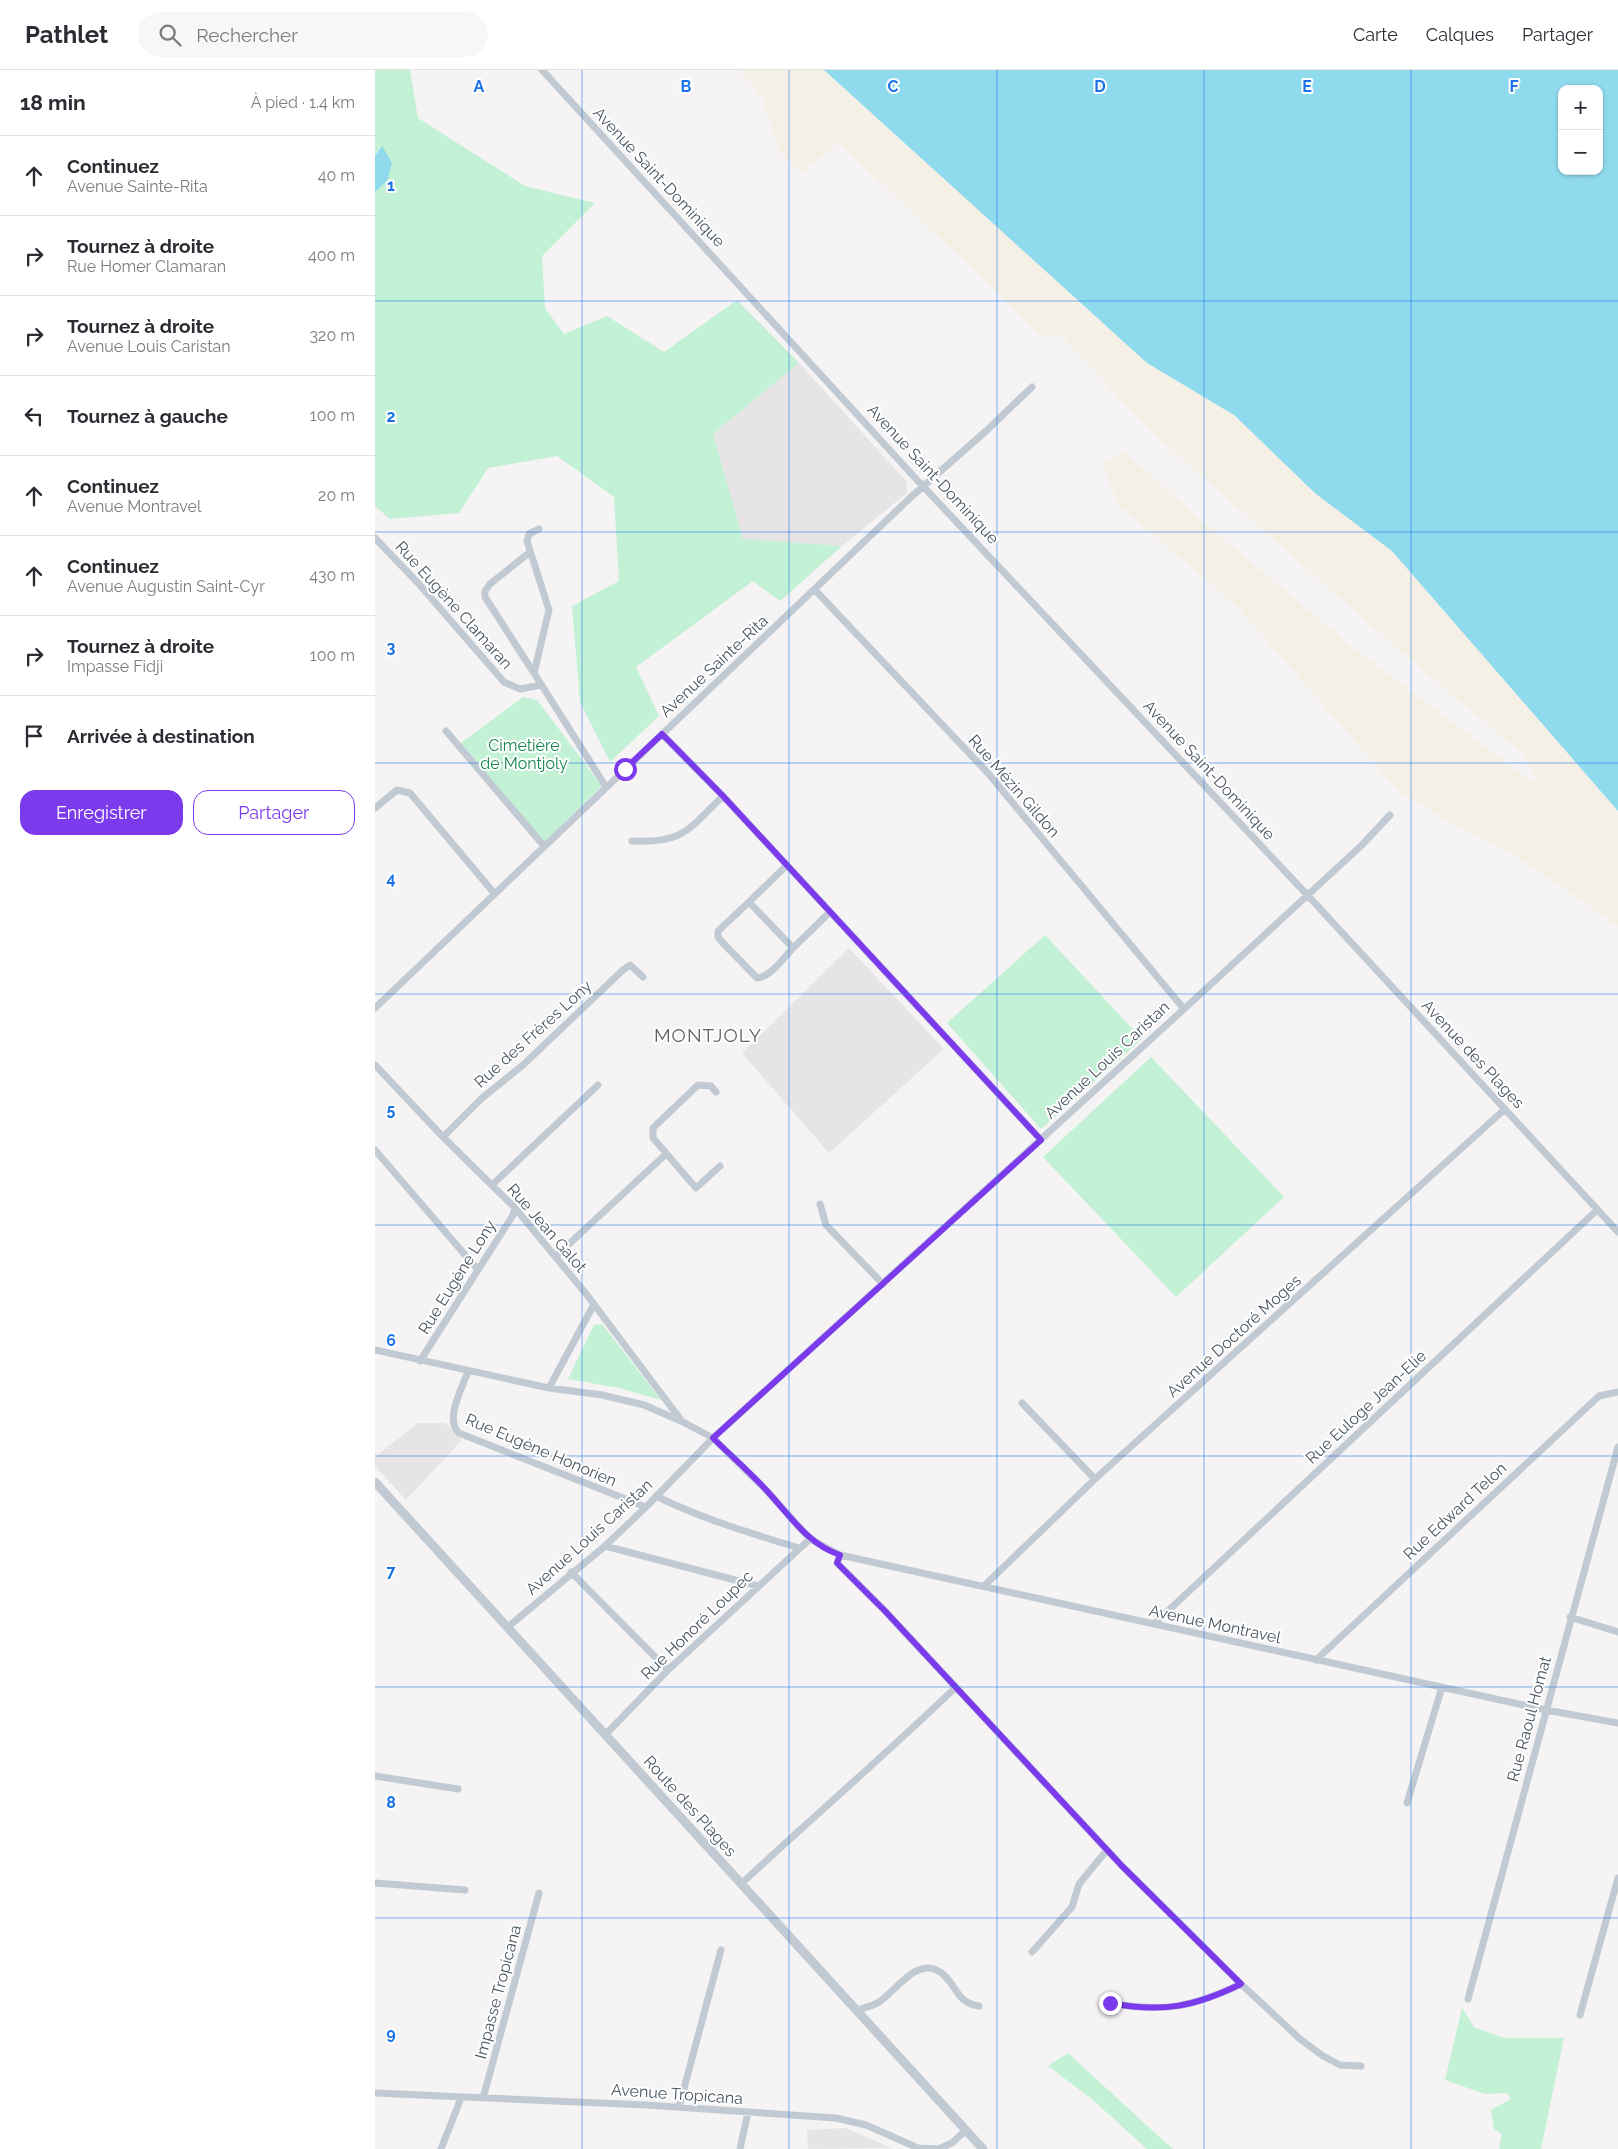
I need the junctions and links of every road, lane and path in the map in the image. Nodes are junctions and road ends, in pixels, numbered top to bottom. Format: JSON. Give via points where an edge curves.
{"nodes":[{"id":1,"x":542,"y":70,"type":"edge"},
{"id":2,"x":1031,"y":387,"type":"dead end"},
{"id":3,"x":924,"y":486,"type":"junction"},
{"id":4,"x":539,"y":529,"type":"dead end"},
{"id":5,"x":375,"y":538,"type":"edge"},
{"id":6,"x":530,"y":552,"type":"junction"},
{"id":7,"x":815,"y":590,"type":"junction"},
{"id":8,"x":534,"y":673,"type":"junction"},
{"id":9,"x":541,"y":685,"type":"junction"},
{"id":10,"x":446,"y":731,"type":"dead end"},
{"id":11,"x":662,"y":734,"type":"junction"},
{"id":12,"x":606,"y":787,"type":"junction"},
{"id":13,"x":723,"y":796,"type":"junction"},
{"id":14,"x":375,"y":808,"type":"edge"},
{"id":15,"x":1391,"y":815,"type":"dead end"},
{"id":16,"x":633,"y":841,"type":"dead end"},
{"id":17,"x":545,"y":846,"type":"junction"},
{"id":18,"x":786,"y":866,"type":"junction"},
{"id":19,"x":494,"y":893,"type":"junction"},
{"id":20,"x":1307,"y":895,"type":"junction"},
{"id":21,"x":749,"y":902,"type":"junction"},
{"id":22,"x":830,"y":912,"type":"junction"},
{"id":23,"x":793,"y":948,"type":"junction"},
{"id":24,"x":643,"y":977,"type":"dead end"},
{"id":25,"x":375,"y":1008,"type":"edge"},
{"id":26,"x":1184,"y":1009,"type":"junction"},
{"id":27,"x":375,"y":1064,"type":"edge"},
{"id":28,"x":598,"y":1085,"type":"dead end"},
{"id":29,"x":716,"y":1092,"type":"dead end"},
{"id":30,"x":1505,"y":1109,"type":"junction"},
{"id":31,"x":443,"y":1137,"type":"junction"},
{"id":32,"x":1041,"y":1140,"type":"junction"},
{"id":33,"x":375,"y":1150,"type":"edge"},
{"id":34,"x":666,"y":1154,"type":"junction"},
{"id":35,"x":720,"y":1166,"type":"dead end"},
{"id":36,"x":492,"y":1185,"type":"junction"},
{"id":37,"x":820,"y":1204,"type":"dead end"},
{"id":38,"x":515,"y":1208,"type":"junction"},
{"id":39,"x":1597,"y":1210,"type":"junction"},
{"id":40,"x":1618,"y":1232,"type":"edge"},
{"id":41,"x":556,"y":1256,"type":"junction"},
{"id":42,"x":478,"y":1270,"type":"junction"},
{"id":43,"x":883,"y":1284,"type":"junction"},
{"id":44,"x":594,"y":1304,"type":"junction"},
{"id":45,"x":375,"y":1350,"type":"edge"},
{"id":46,"x":420,"y":1361,"type":"junction"},
{"id":47,"x":468,"y":1371,"type":"junction"},
{"id":48,"x":549,"y":1388,"type":"junction"},
{"id":49,"x":1618,"y":1392,"type":"edge"},
{"id":50,"x":1022,"y":1403,"type":"dead end"},
{"id":51,"x":683,"y":1422,"type":"junction"},
{"id":52,"x":713,"y":1438,"type":"junction"},
{"id":53,"x":1618,"y":1448,"type":"edge"},
{"id":54,"x":1095,"y":1479,"type":"junction"},
{"id":55,"x":375,"y":1482,"type":"edge"},
{"id":56,"x":656,"y":1496,"type":"junction"},
{"id":57,"x":646,"y":1507,"type":"junction"},
{"id":58,"x":810,"y":1539,"type":"junction"},
{"id":59,"x":605,"y":1546,"type":"junction"},
{"id":60,"x":799,"y":1548,"type":"junction"},
{"id":61,"x":840,"y":1555,"type":"junction"},
{"id":62,"x":571,"y":1572,"type":"junction"},
{"id":63,"x":758,"y":1586,"type":"junction"},
{"id":64,"x":984,"y":1586,"type":"junction"},
{"id":65,"x":1570,"y":1617,"type":"junction"},
{"id":66,"x":1154,"y":1624,"type":"junction"},
{"id":67,"x":509,"y":1626,"type":"junction"},
{"id":68,"x":1618,"y":1632,"type":"edge"},
{"id":69,"x":1316,"y":1660,"type":"junction"},
{"id":70,"x":668,"y":1670,"type":"junction"},
{"id":71,"x":1442,"y":1687,"type":"junction"},
{"id":72,"x":955,"y":1688,"type":"junction"},
{"id":73,"x":1546,"y":1710,"type":"junction"},
{"id":74,"x":1618,"y":1723,"type":"edge"},
{"id":75,"x":605,"y":1735,"type":"junction"},
{"id":76,"x":375,"y":1776,"type":"edge"},
{"id":77,"x":459,"y":1789,"type":"dead end"},
{"id":78,"x":1407,"y":1803,"type":"dead end"},
{"id":79,"x":1107,"y":1850,"type":"junction"},
{"id":80,"x":1618,"y":1878,"type":"edge"},
{"id":81,"x":375,"y":1883,"type":"edge"},
{"id":82,"x":741,"y":1884,"type":"junction"},
{"id":83,"x":465,"y":1890,"type":"dead end"},
{"id":84,"x":539,"y":1893,"type":"dead end"},
{"id":85,"x":721,"y":1950,"type":"dead end"},
{"id":86,"x":1032,"y":1952,"type":"dead end"},
{"id":87,"x":1241,"y":1984,"type":"junction"},
{"id":88,"x":1468,"y":1999,"type":"dead end"},
{"id":89,"x":1110,"y":2003,"type":"dead end"},
{"id":90,"x":979,"y":2006,"type":"dead end"},
{"id":91,"x":857,"y":2010,"type":"junction"},
{"id":92,"x":1580,"y":2015,"type":"dead end"},
{"id":93,"x":1361,"y":2066,"type":"dead end"},
{"id":94,"x":375,"y":2093,"type":"edge"},
{"id":95,"x":461,"y":2098,"type":"junction"},
{"id":96,"x":483,"y":2098,"type":"junction"},
{"id":97,"x":679,"y":2107,"type":"junction"},
{"id":98,"x":748,"y":2112,"type":"junction"},
{"id":99,"x":966,"y":2130,"type":"junction"},
{"id":100,"x":441,"y":2149,"type":"edge"},
{"id":101,"x":740,"y":2149,"type":"edge"},
{"id":102,"x":983,"y":2149,"type":"edge"}],
"edges":[{"from":1,"to":3,"type":"street","name":"Avenue Saint-Dominique"},
{"from":2,"to":3,"type":"street","name":"Avenue Sainte-Rita"},
{"from":3,"to":7,"type":"street","name":"Avenue Sainte-Rita"},
{"from":3,"to":20,"type":"street","name":"Avenue Saint-Dominique"},
{"from":4,"to":6,"type":"street","via":[[527,537]]},
{"from":5,"to":9,"type":"street","name":"Rue Eugène Clamaran","via":[[504,682],[520,689]]},
{"from":6,"to":8,"type":"street","via":[[549,610]]},
{"from":6,"to":8,"type":"street","via":[[490,584],[485,597]]},
{"from":7,"to":11,"type":"street","name":"Avenue Sainte-Rita"},
{"from":7,"to":26,"type":"street","name":"Rue Mézin Gildon","via":[[987,772]]},
{"from":8,"to":9,"type":"street"},
{"from":9,"to":12,"type":"street"},
{"from":10,"to":17,"type":"street"},
{"from":11,"to":12,"type":"street","name":"Avenue Sainte-Rita"},
{"from":11,"to":13,"type":"street"},
{"from":12,"to":17,"type":"street","name":"Avenue Sainte-Rita"},
{"from":13,"to":16,"type":"street","via":[[686,832],[659,842]]},
{"from":13,"to":18,"type":"street"},
{"from":14,"to":19,"type":"street","via":[[397,790],[410,793]]},
{"from":15,"to":20,"type":"street","name":"Avenue Louis Caristan"},
{"from":17,"to":19,"type":"street","name":"Avenue Sainte-Rita"},
{"from":18,"to":21,"type":"street"},
{"from":18,"to":22,"type":"street"},
{"from":19,"to":25,"type":"street","name":"Avenue Sainte-Rita"},
{"from":20,"to":26,"type":"street","name":"Avenue Louis Caristan"},
{"from":20,"to":30,"type":"street","name":"Avenue des Plages"},
{"from":21,"to":23,"type":"street"},
{"from":21,"to":23,"type":"street","via":[[718,931],[722,942],[757,978],[773,969]]},
{"from":22,"to":23,"type":"street"},
{"from":22,"to":32,"type":"street"},
{"from":24,"to":31,"type":"street","name":"Rue des Frères Lony","via":[[630,966],[623,970],[523,1065],[481,1098]]},
{"from":26,"to":32,"type":"street","name":"Avenue Louis Caristan"},
{"from":27,"to":31,"type":"street","name":"Rue Jean Galot"},
{"from":28,"to":36,"type":"street"},
{"from":29,"to":34,"type":"street","via":[[711,1086],[699,1085],[653,1128],[653,1138]]},
{"from":30,"to":39,"type":"street","name":"Avenue des Plages"},
{"from":30,"to":54,"type":"street","name":"Avenue Doctoré Moges"},
{"from":31,"to":36,"type":"street","name":"Rue Jean Galot"},
{"from":32,"to":43,"type":"street","name":"Avenue Louis Caristan"},
{"from":33,"to":42,"type":"street"},
{"from":34,"to":35,"type":"street","via":[[696,1188]]},
{"from":34,"to":41,"type":"street"},
{"from":36,"to":38,"type":"street","name":"Rue Jean Galot"},
{"from":37,"to":43,"type":"street","via":[[826,1225]]},
{"from":38,"to":41,"type":"street","name":"Rue Jean Galot"},
{"from":38,"to":42,"type":"street","name":"Rue Eugène Lony"},
{"from":39,"to":40,"type":"street","name":"Avenue des Plages"},
{"from":39,"to":66,"type":"street","name":"Rue Euloge Jean-Elie"},
{"from":41,"to":44,"type":"street","name":"Rue Jean Galot"},
{"from":42,"to":46,"type":"street","name":"Rue Eugène Lony"},
{"from":43,"to":52,"type":"street","name":"Avenue Louis Caristan"},
{"from":44,"to":48,"type":"street"},
{"from":44,"to":51,"type":"street","name":"Rue Jean Galot"},
{"from":45,"to":46,"type":"street","name":"Avenue Montravel"},
{"from":46,"to":47,"type":"street","name":"Avenue Montravel"},
{"from":47,"to":48,"type":"street","name":"Avenue Montravel"},
{"from":47,"to":57,"type":"street","name":"Rue Eugène Honorien","via":[[452,1420],[459,1433]]},
{"from":48,"to":51,"type":"street","name":"Avenue Montravel","via":[[583,1391],[644,1405]]},
{"from":49,"to":69,"type":"street","name":"Rue Edward Telon","via":[[1599,1396]]},
{"from":50,"to":54,"type":"street"},
{"from":51,"to":52,"type":"street","name":"Avenue Montravel"},
{"from":52,"to":56,"type":"street","name":"Avenue Louis Caristan"},
{"from":52,"to":58,"type":"street","name":"Avenue Montravel"},
{"from":53,"to":65,"type":"street","name":"Rue Raoul Homat"},
{"from":54,"to":64,"type":"street","name":"Avenue Doctoré Moges"},
{"from":55,"to":67,"type":"street","name":"Route des Plages"},
{"from":56,"to":57,"type":"street","name":"Avenue Louis Caristan"},
{"from":56,"to":60,"type":"street","via":[[719,1524]]},
{"from":57,"to":59,"type":"street","name":"Avenue Louis Caristan"},
{"from":58,"to":60,"type":"street","name":"Rue Honoré Loupec"},
{"from":58,"to":61,"type":"street","name":"Avenue Montravel"},
{"from":59,"to":62,"type":"street","name":"Avenue Louis Caristan"},
{"from":59,"to":63,"type":"street"},
{"from":60,"to":63,"type":"street","name":"Rue Honoré Loupec"},
{"from":61,"to":64,"type":"street","name":"Avenue Montravel"},
{"from":61,"to":72,"type":"street","via":[[837,1563]]},
{"from":62,"to":67,"type":"street","name":"Avenue Louis Caristan"},
{"from":62,"to":70,"type":"street"},
{"from":63,"to":70,"type":"street","name":"Rue Honoré Loupec"},
{"from":64,"to":66,"type":"street","name":"Avenue Montravel"},
{"from":65,"to":68,"type":"street"},
{"from":65,"to":73,"type":"street","name":"Rue Raoul Homat"},
{"from":66,"to":69,"type":"street","name":"Avenue Montravel"},
{"from":67,"to":75,"type":"street","name":"Route des Plages"},
{"from":69,"to":71,"type":"street","name":"Avenue Montravel"},
{"from":70,"to":75,"type":"street","name":"Rue Honoré Loupec"},
{"from":71,"to":73,"type":"street","name":"Avenue Montravel"},
{"from":71,"to":78,"type":"street"},
{"from":72,"to":79,"type":"street"},
{"from":72,"to":82,"type":"street"},
{"from":73,"to":74,"type":"street","name":"Avenue Montravel"},
{"from":73,"to":88,"type":"street","name":"Rue Raoul Homat"},
{"from":75,"to":82,"type":"street","name":"Route des Plages"},
{"from":76,"to":77,"type":"street"},
{"from":79,"to":86,"type":"street","via":[[1079,1884],[1072,1907]]},
{"from":79,"to":87,"type":"street"},
{"from":80,"to":92,"type":"street"},
{"from":81,"to":83,"type":"street"},
{"from":82,"to":91,"type":"street","name":"Route des Plages"},
{"from":84,"to":96,"type":"street","name":"Impasse Tropicana"},
{"from":85,"to":97,"type":"street"},
{"from":87,"to":89,"type":"street","via":[[1191,2004],[1160,2009]]},
{"from":87,"to":93,"type":"street","via":[[1299,2039],[1333,2062]]},
{"from":90,"to":91,"type":"street","via":[[964,2002],[946,1976],[934,1968],[925,1967],[906,1978],[879,2002]]},
{"from":91,"to":99,"type":"street","name":"Route des Plages"},
{"from":94,"to":95,"type":"street","name":"Avenue Tropicana"},
{"from":95,"to":96,"type":"street","name":"Avenue Tropicana"},
{"from":95,"to":100,"type":"street"},
{"from":96,"to":97,"type":"street","name":"Avenue Tropicana"},
{"from":97,"to":98,"type":"street","name":"Avenue Tropicana"},
{"from":98,"to":99,"type":"street","name":"Avenue Tropicana","via":[[836,2118],[866,2125],[918,2148],[938,2149],[952,2143]]},
{"from":98,"to":101,"type":"street"},
{"from":99,"to":102,"type":"street","name":"Route des Plages"}]}
